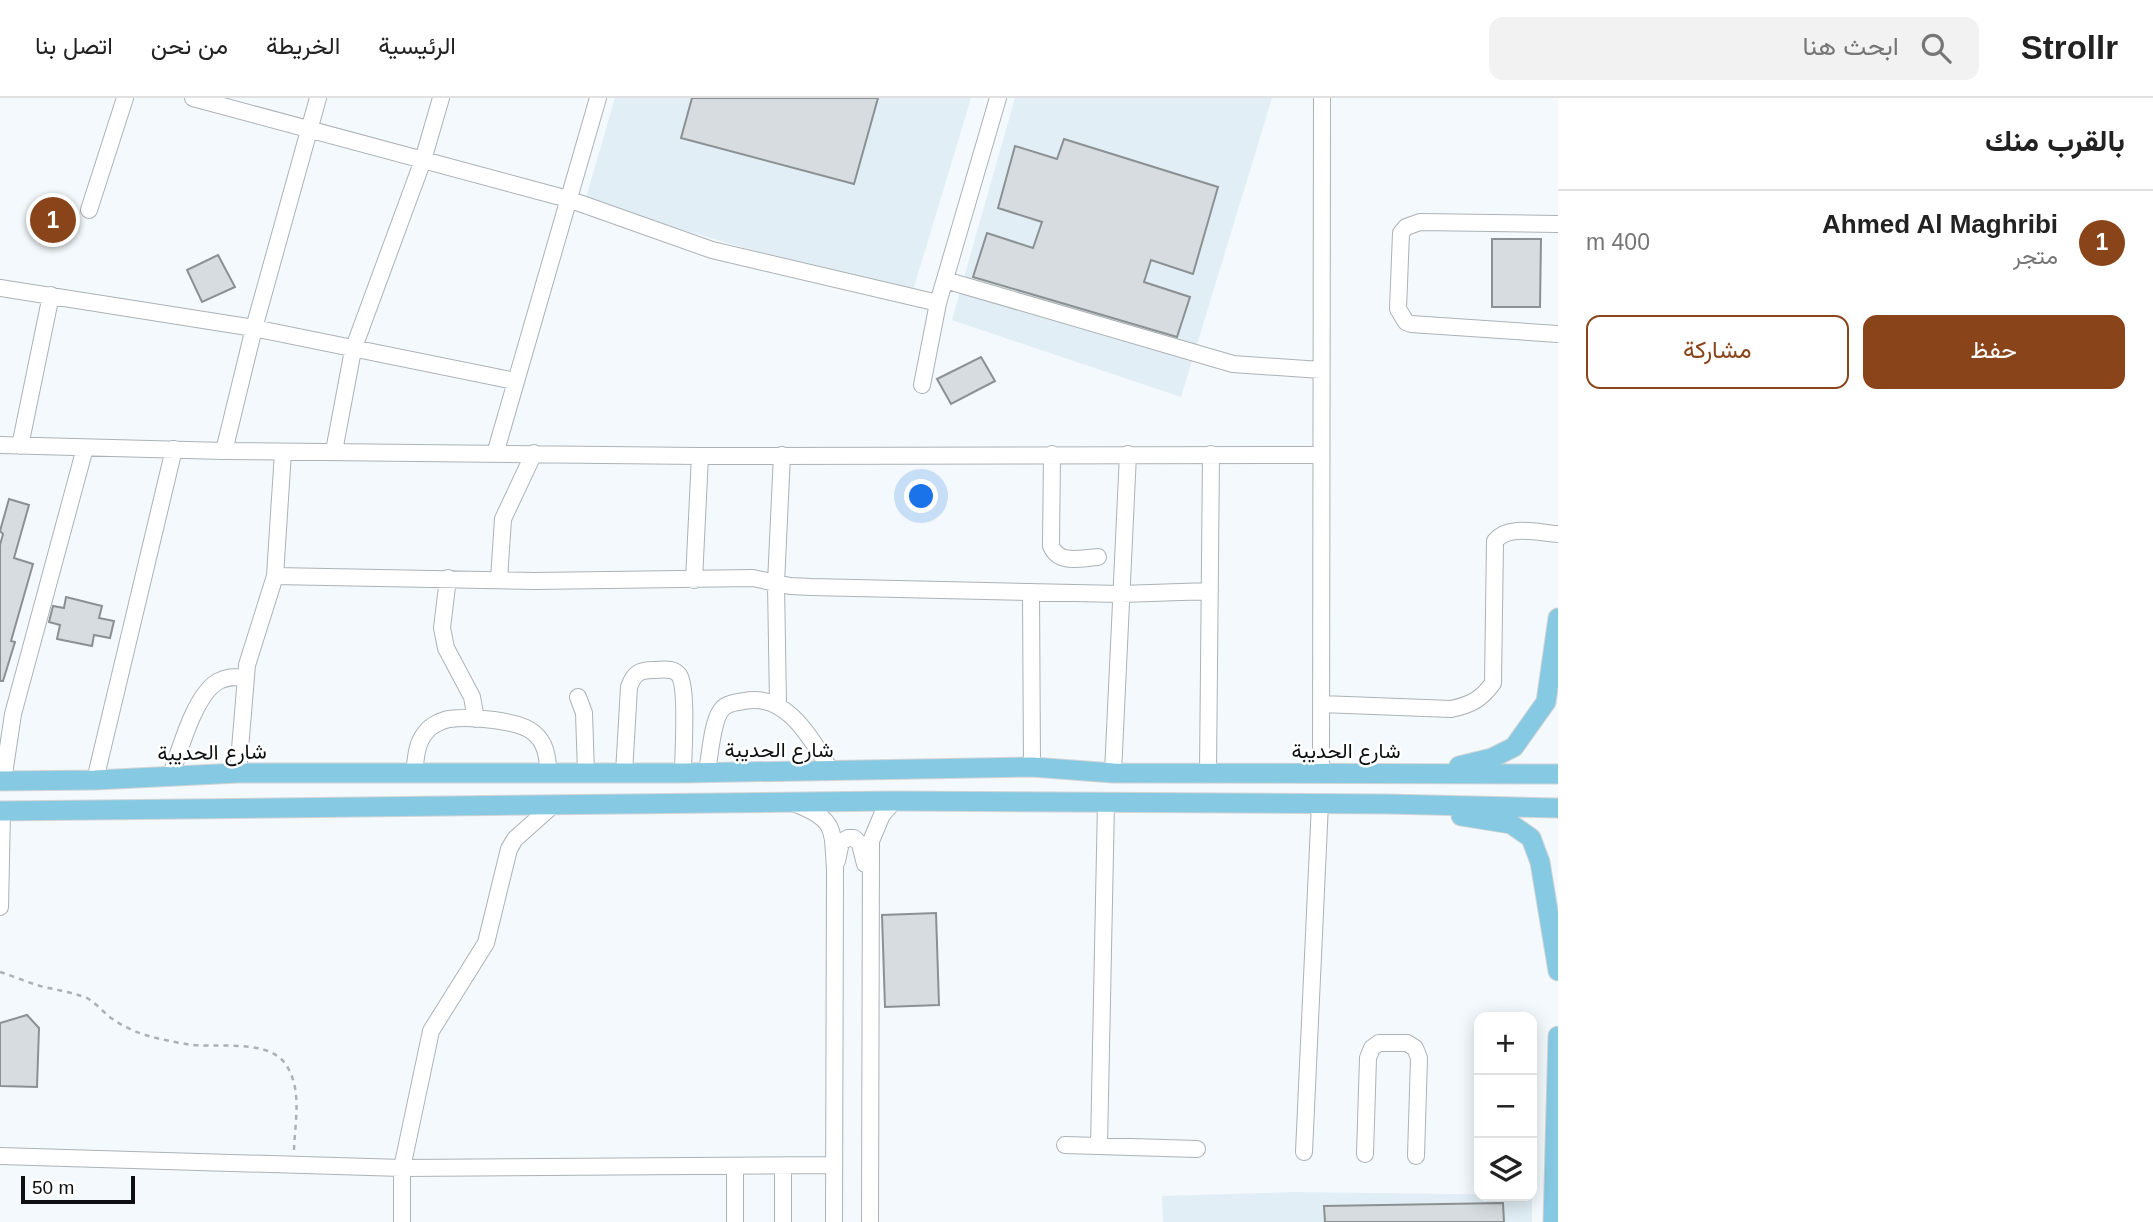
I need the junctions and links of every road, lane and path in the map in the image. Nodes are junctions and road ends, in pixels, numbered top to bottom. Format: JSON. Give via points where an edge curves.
{"nodes":[{"id":1,"x":125,"y":98,"type":"edge"},
{"id":2,"x":318,"y":98,"type":"edge"},
{"id":3,"x":441,"y":98,"type":"edge"},
{"id":4,"x":598,"y":98,"type":"edge"},
{"id":5,"x":998,"y":98,"type":"edge"},
{"id":6,"x":1322,"y":98,"type":"edge"},
{"id":7,"x":202,"y":99,"type":"edge"},
{"id":8,"x":309,"y":130,"type":"junction"},
{"id":9,"x":423,"y":160,"type":"junction"},
{"id":10,"x":568,"y":199,"type":"junction"},
{"id":11,"x":89,"y":210,"type":"dead end"},
{"id":12,"x":1558,"y":224,"type":"edge"},
{"id":13,"x":944,"y":280,"type":"junction"},
{"id":14,"x":0,"y":288,"type":"edge"},
{"id":15,"x":51,"y":295,"type":"junction"},
{"id":16,"x":938,"y":303,"type":"junction"},
{"id":17,"x":254,"y":328,"type":"junction"},
{"id":18,"x":1558,"y":334,"type":"edge"},
{"id":19,"x":353,"y":350,"type":"junction"},
{"id":20,"x":1321,"y":370,"type":"junction"},
{"id":21,"x":515,"y":381,"type":"junction"},
{"id":22,"x":922,"y":385,"type":"dead end"},
{"id":23,"x":8,"y":445,"type":"edge"},
{"id":24,"x":85,"y":448,"type":"junction"},
{"id":25,"x":174,"y":449,"type":"junction"},
{"id":26,"x":224,"y":451,"type":"junction"},
{"id":27,"x":283,"y":452,"type":"junction"},
{"id":28,"x":334,"y":452,"type":"junction"},
{"id":29,"x":534,"y":453,"type":"junction"},
{"id":30,"x":495,"y":454,"type":"junction"},
{"id":31,"x":1052,"y":454,"type":"junction"},
{"id":32,"x":1128,"y":454,"type":"junction"},
{"id":33,"x":1211,"y":454,"type":"junction"},
{"id":34,"x":1321,"y":454,"type":"junction"},
{"id":35,"x":782,"y":455,"type":"junction"},
{"id":36,"x":700,"y":456,"type":"junction"},
{"id":37,"x":0,"y":463,"type":"edge"},
{"id":38,"x":1558,"y":534,"type":"edge"},
{"id":39,"x":1098,"y":557,"type":"dead end"},
{"id":40,"x":275,"y":576,"type":"junction"},
{"id":41,"x":448,"y":579,"type":"junction"},
{"id":42,"x":499,"y":579,"type":"junction"},
{"id":43,"x":694,"y":580,"type":"junction"},
{"id":44,"x":776,"y":583,"type":"junction"},
{"id":45,"x":1210,"y":591,"type":"junction"},
{"id":46,"x":1031,"y":592,"type":"junction"},
{"id":47,"x":1121,"y":594,"type":"junction"},
{"id":48,"x":1558,"y":618,"type":"edge"},
{"id":49,"x":246,"y":677,"type":"junction"},
{"id":50,"x":578,"y":697,"type":"dead end"},
{"id":51,"x":1321,"y":704,"type":"junction"},
{"id":52,"x":778,"y":705,"type":"junction"},
{"id":53,"x":476,"y":719,"type":"junction"},
{"id":54,"x":1032,"y":767,"type":"junction"},
{"id":55,"x":707,"y":771,"type":"junction"},
{"id":56,"x":832,"y":772,"type":"junction"},
{"id":57,"x":238,"y":773,"type":"junction"},
{"id":58,"x":414,"y":773,"type":"junction"},
{"id":59,"x":549,"y":773,"type":"junction"},
{"id":60,"x":586,"y":773,"type":"junction"},
{"id":61,"x":624,"y":773,"type":"junction"},
{"id":62,"x":683,"y":773,"type":"junction"},
{"id":63,"x":1113,"y":773,"type":"junction"},
{"id":64,"x":1208,"y":773,"type":"junction"},
{"id":65,"x":1321,"y":773,"type":"junction"},
{"id":66,"x":1428,"y":773,"type":"junction"},
{"id":67,"x":1558,"y":774,"type":"edge"},
{"id":68,"x":171,"y":775,"type":"junction"},
{"id":69,"x":95,"y":780,"type":"junction"},
{"id":70,"x":2,"y":781,"type":"edge"},
{"id":71,"x":894,"y":801,"type":"junction"},
{"id":72,"x":791,"y":802,"type":"junction"},
{"id":73,"x":1106,"y":802,"type":"junction"},
{"id":74,"x":1320,"y":803,"type":"junction"},
{"id":75,"x":1387,"y":804,"type":"junction"},
{"id":76,"x":553,"y":805,"type":"junction"},
{"id":77,"x":1558,"y":808,"type":"edge"},
{"id":78,"x":1,"y":811,"type":"edge"},
{"id":79,"x":1,"y":838,"type":"edge"},
{"id":80,"x":835,"y":869,"type":"junction"},
{"id":81,"x":872,"y":890,"type":"junction"},
{"id":82,"x":0,"y":907,"type":"edge"},
{"id":83,"x":1558,"y":971,"type":"edge"},
{"id":84,"x":0,"y":972,"type":"edge"},
{"id":85,"x":1558,"y":1036,"type":"edge"},
{"id":86,"x":1557,"y":1116,"type":"edge"},
{"id":87,"x":1065,"y":1145,"type":"dead end"},
{"id":88,"x":1100,"y":1146,"type":"junction"},
{"id":89,"x":1197,"y":1149,"type":"dead end"},
{"id":90,"x":1304,"y":1152,"type":"dead end"},
{"id":91,"x":1365,"y":1154,"type":"dead end"},
{"id":92,"x":0,"y":1156,"type":"edge"},
{"id":93,"x":1416,"y":1156,"type":"dead end"},
{"id":94,"x":294,"y":1165,"type":"junction"},
{"id":95,"x":834,"y":1165,"type":"junction"},
{"id":96,"x":735,"y":1166,"type":"junction"},
{"id":97,"x":783,"y":1166,"type":"junction"},
{"id":98,"x":402,"y":1168,"type":"junction"},
{"id":99,"x":402,"y":1222,"type":"edge"},
{"id":100,"x":735,"y":1222,"type":"edge"},
{"id":101,"x":783,"y":1222,"type":"edge"},
{"id":102,"x":834,"y":1222,"type":"edge"},
{"id":103,"x":870,"y":1222,"type":"edge"},
{"id":104,"x":1553,"y":1222,"type":"edge"}],
"edges":[{"from":1,"to":11,"type":"street"},
{"from":2,"to":8,"type":"street"},
{"from":3,"to":9,"type":"street"},
{"from":4,"to":10,"type":"street"},
{"from":5,"to":13,"type":"street"},
{"from":6,"to":20,"type":"street"},
{"from":7,"to":8,"type":"street"},
{"from":8,"to":9,"type":"street"},
{"from":8,"to":17,"type":"street"},
{"from":9,"to":10,"type":"street"},
{"from":9,"to":19,"type":"street"},
{"from":10,"to":16,"type":"street","via":[[712,250]]},
{"from":10,"to":21,"type":"street"},
{"from":12,"to":18,"type":"street","via":[[1420,222],[1406,227],[1401,233],[1398,309],[1411,324]]},
{"from":13,"to":16,"type":"street"},
{"from":13,"to":20,"type":"street","via":[[1233,364]]},
{"from":14,"to":15,"type":"street"},
{"from":15,"to":17,"type":"street"},
{"from":15,"to":23,"type":"street"},
{"from":16,"to":22,"type":"street"},
{"from":17,"to":19,"type":"street"},
{"from":17,"to":26,"type":"street"},
{"from":19,"to":21,"type":"street"},
{"from":19,"to":28,"type":"street"},
{"from":20,"to":34,"type":"street"},
{"from":21,"to":30,"type":"street"},
{"from":23,"to":24,"type":"street"},
{"from":23,"to":37,"type":"street"},
{"from":24,"to":25,"type":"street"},
{"from":24,"to":70,"type":"street","via":[[13,715]]},
{"from":25,"to":26,"type":"street"},
{"from":25,"to":69,"type":"street"},
{"from":26,"to":27,"type":"street"},
{"from":27,"to":28,"type":"street"},
{"from":27,"to":40,"type":"street"},
{"from":28,"to":30,"type":"street"},
{"from":29,"to":30,"type":"street"},
{"from":29,"to":36,"type":"street"},
{"from":29,"to":42,"type":"street","via":[[503,519]]},
{"from":31,"to":32,"type":"street"},
{"from":31,"to":35,"type":"street"},
{"from":31,"to":39,"type":"street","via":[[1051,546],[1055,555],[1061,559]]},
{"from":32,"to":33,"type":"street"},
{"from":32,"to":47,"type":"street"},
{"from":33,"to":34,"type":"street"},
{"from":33,"to":45,"type":"street"},
{"from":34,"to":51,"type":"street"},
{"from":35,"to":36,"type":"street"},
{"from":35,"to":44,"type":"street"},
{"from":36,"to":43,"type":"street"},
{"from":38,"to":51,"type":"street","via":[[1512,531],[1495,541],[1493,683],[1484,696],[1451,709]]},
{"from":40,"to":41,"type":"street"},
{"from":40,"to":49,"type":"street"},
{"from":41,"to":42,"type":"street"},
{"from":41,"to":53,"type":"street","via":[[442,628],[446,648],[472,697]]},
{"from":42,"to":43,"type":"street"},
{"from":43,"to":44,"type":"street","via":[[752,578]]},
{"from":44,"to":46,"type":"street"},
{"from":44,"to":52,"type":"street"},
{"from":45,"to":47,"type":"street"},
{"from":45,"to":64,"type":"street"},
{"from":46,"to":47,"type":"street"},
{"from":46,"to":54,"type":"street"},
{"from":47,"to":63,"type":"street"},
{"from":48,"to":66,"type":"main road","via":[[1546,702],[1514,747],[1492,758]]},
{"from":49,"to":57,"type":"street"},
{"from":49,"to":68,"type":"street","via":[[216,682],[200,701]]},
{"from":50,"to":60,"type":"street","via":[[584,713]]},
{"from":51,"to":65,"type":"street"},
{"from":52,"to":55,"type":"street","via":[[748,700],[727,704],[718,713]]},
{"from":52,"to":56,"type":"street","via":[[797,722]]},
{"from":53,"to":58,"type":"street","via":[[447,719],[428,729],[419,741]]},
{"from":53,"to":59,"type":"street","via":[[520,726],[534,733],[546,747]]},
{"from":54,"to":56,"type":"main road","name":"شارع الحديبة"},
{"from":54,"to":63,"type":"main road","name":"شارع الحديبة"},
{"from":55,"to":56,"type":"main road","name":"شارع الحديبة"},
{"from":55,"to":62,"type":"main road","name":"شارع الحديبة"},
{"from":57,"to":58,"type":"main road","name":"شارع الحديبة"},
{"from":57,"to":68,"type":"main road","name":"شارع الحديبة"},
{"from":58,"to":59,"type":"main road","name":"شارع الحديبة"},
{"from":59,"to":60,"type":"main road","name":"شارع الحديبة"},
{"from":60,"to":61,"type":"main road","name":"شارع الحديبة"},
{"from":61,"to":62,"type":"main road","name":"شارع الحديبة"},
{"from":61,"to":62,"type":"street","via":[[632,677],[642,670],[670,669],[679,675],[684,689]]},
{"from":63,"to":64,"type":"main road","name":"شارع الحديبة"},
{"from":64,"to":65,"type":"main road","name":"شارع الحديبة"},
{"from":65,"to":66,"type":"main road","name":"شارع الحديبة"},
{"from":66,"to":67,"type":"main road","name":"شارع الحديبة"},
{"from":68,"to":69,"type":"main road","name":"شارع الحديبة"},
{"from":69,"to":70,"type":"main road","name":"شارع الحديبة"},
{"from":71,"to":72,"type":"main road"},
{"from":71,"to":73,"type":"main road"},
{"from":71,"to":81,"type":"street","via":[[871,841]]},
{"from":72,"to":76,"type":"main road"},
{"from":72,"to":80,"type":"street","via":[[816,812],[831,825]]},
{"from":73,"to":74,"type":"main road"},
{"from":73,"to":88,"type":"street"},
{"from":74,"to":75,"type":"main road"},
{"from":74,"to":90,"type":"street"},
{"from":75,"to":77,"type":"main road"},
{"from":75,"to":83,"type":"main road","via":[[1511,824],[1531,838],[1540,862]]},
{"from":76,"to":78,"type":"main road"},
{"from":76,"to":98,"type":"street","via":[[509,849],[486,943],[431,1031]]},
{"from":78,"to":79,"type":"street"},
{"from":79,"to":82,"type":"street"},
{"from":80,"to":81,"type":"street","via":[[841,842],[855,838]]},
{"from":80,"to":95,"type":"street"},
{"from":81,"to":103,"type":"street"},
{"from":84,"to":94,"type":"path","via":[[91,1000],[138,1034],[191,1045],[234,1045],[276,1055],[295,1081]]},
{"from":85,"to":86,"type":"main road"},
{"from":86,"to":104,"type":"main road"},
{"from":87,"to":88,"type":"street"},
{"from":88,"to":89,"type":"street"},
{"from":91,"to":93,"type":"street","via":[[1368,1058],[1379,1043],[1407,1043],[1419,1058]]},
{"from":92,"to":94,"type":"street"},
{"from":94,"to":98,"type":"street"},
{"from":95,"to":97,"type":"street"},
{"from":95,"to":102,"type":"street"},
{"from":96,"to":97,"type":"street"},
{"from":96,"to":98,"type":"street"},
{"from":96,"to":100,"type":"street"},
{"from":97,"to":101,"type":"street"},
{"from":98,"to":99,"type":"street"}]}
